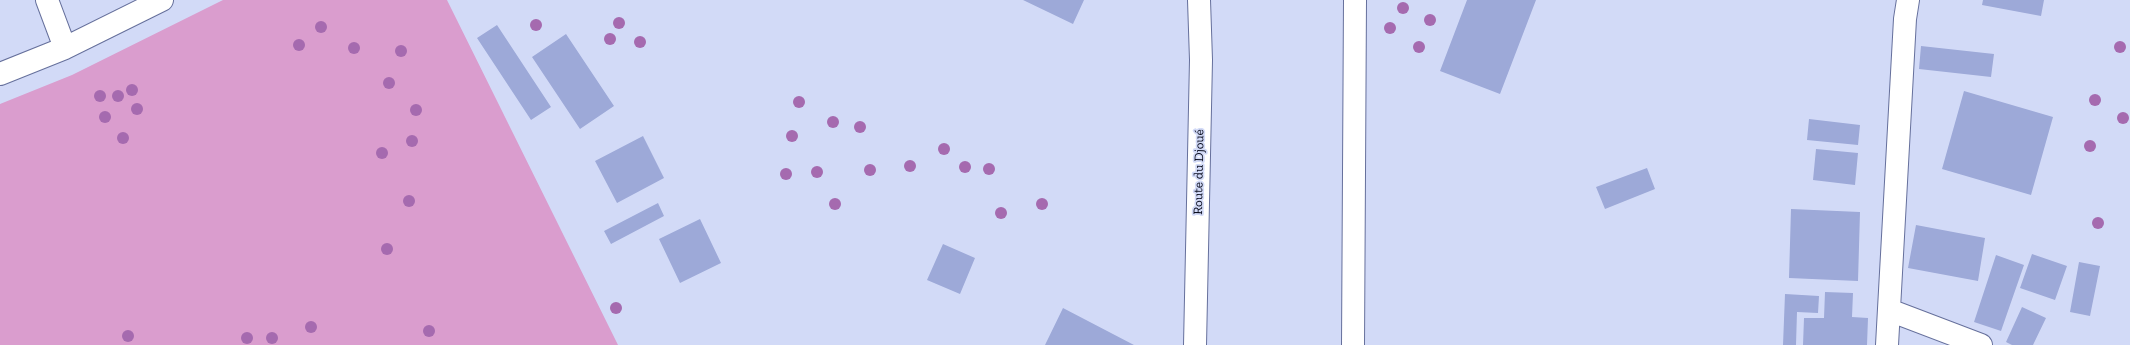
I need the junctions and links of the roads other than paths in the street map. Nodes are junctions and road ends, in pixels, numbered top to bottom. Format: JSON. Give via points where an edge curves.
{"nodes":[{"id":1,"x":47,"y":0,"type":"edge"},
{"id":2,"x":162,"y":0,"type":"edge"},
{"id":3,"x":1199,"y":0,"type":"edge"},
{"id":4,"x":1355,"y":0,"type":"edge"},
{"id":5,"x":1908,"y":0,"type":"edge"},
{"id":6,"x":65,"y":48,"type":"junction"},
{"id":7,"x":0,"y":74,"type":"edge"},
{"id":8,"x":1889,"y":310,"type":"junction"},
{"id":9,"x":1195,"y":345,"type":"edge"},
{"id":10,"x":1353,"y":345,"type":"edge"},
{"id":11,"x":1887,"y":345,"type":"edge"},
{"id":12,"x":1981,"y":345,"type":"edge"}],
"edges":[{"from":1,"to":6,"type":"street"},
{"from":2,"to":6,"type":"street"},
{"from":3,"to":9,"type":"street","name":"Route du Djoué","via":[[1201,60]]},
{"from":4,"to":10,"type":"street"},
{"from":5,"to":8,"type":"street"},
{"from":6,"to":7,"type":"street"},
{"from":8,"to":11,"type":"street"},
{"from":8,"to":12,"type":"street"}]}
